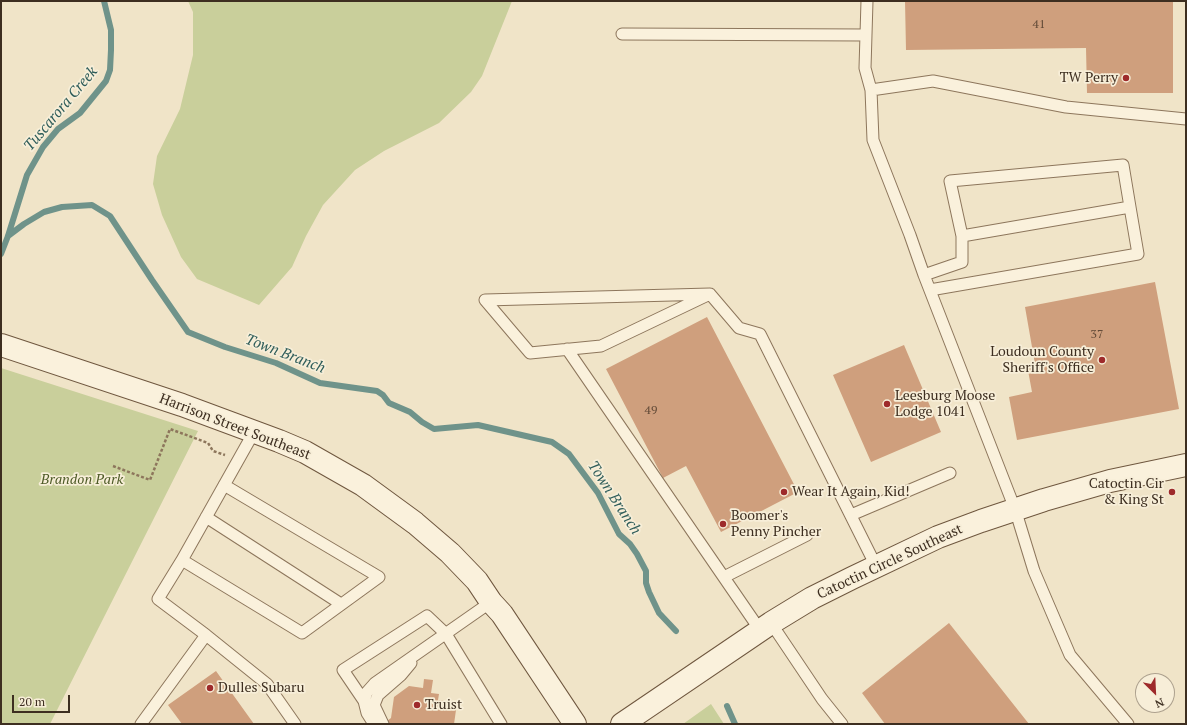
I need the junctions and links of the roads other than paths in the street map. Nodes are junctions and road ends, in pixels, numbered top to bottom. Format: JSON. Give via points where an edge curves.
{"nodes":[{"id":1,"x":867,"y":1,"type":"edge"},
{"id":2,"x":622,"y":34,"type":"dead end"},
{"id":3,"x":866,"y":35,"type":"junction"},
{"id":4,"x":871,"y":90,"type":"junction"},
{"id":5,"x":1186,"y":119,"type":"edge"},
{"id":6,"x":1130,"y":208,"type":"junction"},
{"id":7,"x":962,"y":236,"type":"junction"},
{"id":8,"x":924,"y":276,"type":"junction"},
{"id":9,"x":930,"y":290,"type":"junction"},
{"id":10,"x":710,"y":294,"type":"junction"},
{"id":11,"x":1,"y":346,"type":"edge"},
{"id":12,"x":567,"y":349,"type":"junction"},
{"id":13,"x":254,"y":432,"type":"junction"},
{"id":14,"x":1186,"y":465,"type":"edge"},
{"id":15,"x":950,"y":472,"type":"dead end"},
{"id":16,"x":224,"y":485,"type":"junction"},
{"id":17,"x":1015,"y":509,"type":"junction"},
{"id":18,"x":851,"y":516,"type":"junction"},
{"id":19,"x":206,"y":517,"type":"junction"},
{"id":20,"x":807,"y":535,"type":"dead end"},
{"id":21,"x":182,"y":560,"type":"junction"},
{"id":22,"x":876,"y":566,"type":"junction"},
{"id":23,"x":724,"y":577,"type":"junction"},
{"id":24,"x":491,"y":602,"type":"junction"},
{"id":25,"x":341,"y":604,"type":"junction"},
{"id":26,"x":766,"y":627,"type":"junction"},
{"id":27,"x":446,"y":634,"type":"junction"},
{"id":28,"x":206,"y":635,"type":"junction"},
{"id":29,"x":422,"y":650,"type":"junction"},
{"id":30,"x":364,"y":701,"type":"junction"},
{"id":31,"x":141,"y":724,"type":"edge"},
{"id":32,"x":295,"y":724,"type":"edge"},
{"id":33,"x":374,"y":724,"type":"edge"},
{"id":34,"x":383,"y":724,"type":"edge"},
{"id":35,"x":501,"y":724,"type":"edge"},
{"id":36,"x":575,"y":724,"type":"edge"},
{"id":37,"x":622,"y":724,"type":"edge"},
{"id":38,"x":842,"y":724,"type":"edge"},
{"id":39,"x":1128,"y":724,"type":"edge"}],
"edges":[{"from":1,"to":3,"type":"lane"},
{"from":2,"to":3,"type":"lane"},
{"from":3,"to":4,"type":"lane","via":[[864,68]]},
{"from":4,"to":5,"type":"lane","via":[[933,81],[1066,107]]},
{"from":4,"to":8,"type":"lane","via":[[874,140]]},
{"from":6,"to":7,"type":"lane"},
{"from":6,"to":7,"type":"lane","via":[[1123,166],[950,181]]},
{"from":6,"to":9,"type":"lane","via":[[1138,254]]},
{"from":7,"to":8,"type":"lane","via":[[962,262]]},
{"from":8,"to":9,"type":"lane"},
{"from":9,"to":17,"type":"lane"},
{"from":10,"to":12,"type":"lane","via":[[601,346]]},
{"from":10,"to":12,"type":"lane","via":[[485,300],[530,353]]},
{"from":10,"to":18,"type":"lane","via":[[739,328],[760,334]]},
{"from":11,"to":13,"type":"street","name":"Harrison Street Southeast","via":[[182,405]]},
{"from":12,"to":23,"type":"lane"},
{"from":13,"to":16,"type":"lane"},
{"from":13,"to":24,"type":"street","name":"Harrison Street Southeast","via":[[305,452],[363,485],[416,523],[477,581]]},
{"from":14,"to":17,"type":"street","name":"Catoctin Circle Southeast","via":[[1110,481]]},
{"from":15,"to":18,"type":"lane"},
{"from":16,"to":19,"type":"lane"},
{"from":16,"to":25,"type":"lane","via":[[379,577]]},
{"from":17,"to":22,"type":"street","name":"Catoctin Circle Southeast","via":[[938,537]]},
{"from":17,"to":39,"type":"lane","via":[[1034,571],[1070,655]]},
{"from":18,"to":22,"type":"lane"},
{"from":19,"to":21,"type":"lane"},
{"from":19,"to":25,"type":"lane"},
{"from":20,"to":23,"type":"lane"},
{"from":21,"to":25,"type":"lane","via":[[302,633]]},
{"from":21,"to":28,"type":"lane","via":[[158,599]]},
{"from":22,"to":26,"type":"street","name":"Catoctin Circle Southeast","via":[[812,598]]},
{"from":23,"to":26,"type":"lane"},
{"from":24,"to":27,"type":"lane"},
{"from":24,"to":36,"type":"street","name":"Harrison Street Southeast","via":[[502,614]]},
{"from":26,"to":37,"type":"street","name":"Catoctin Circle Southeast"},
{"from":26,"to":38,"type":"lane"},
{"from":27,"to":29,"type":"lane"},
{"from":27,"to":30,"type":"lane","via":[[427,616],[343,670]]},
{"from":27,"to":35,"type":"lane"},
{"from":28,"to":31,"type":"lane"},
{"from":28,"to":32,"type":"lane","via":[[267,684]]},
{"from":29,"to":30,"type":"lane","via":[[375,683],[367,692]]},
{"from":29,"to":34,"type":"lane","via":[[400,675],[378,694],[374,705]]},
{"from":30,"to":33,"type":"lane","via":[[367,713]]}]}
